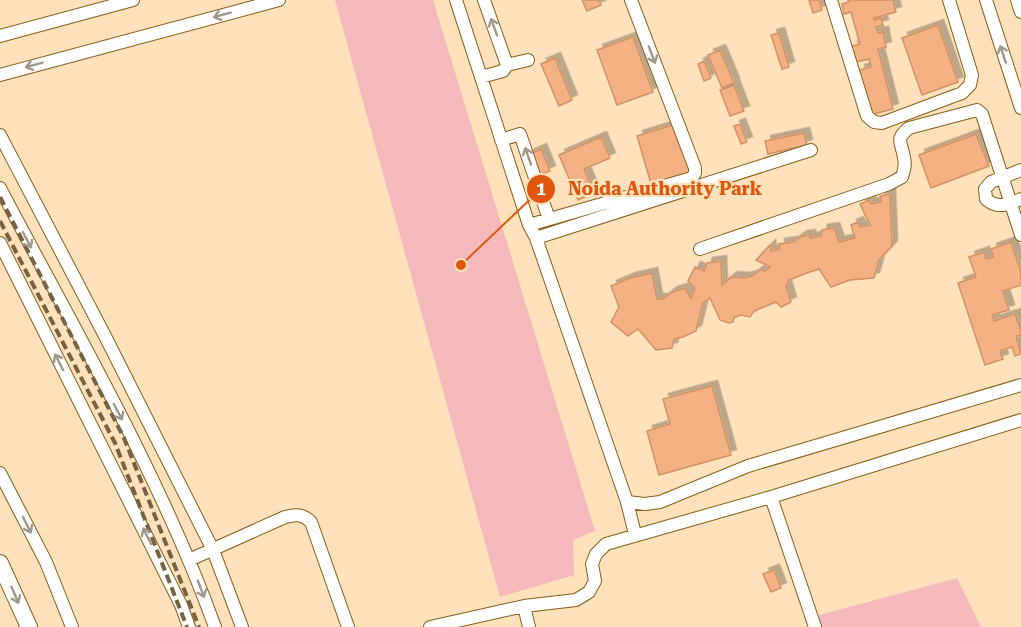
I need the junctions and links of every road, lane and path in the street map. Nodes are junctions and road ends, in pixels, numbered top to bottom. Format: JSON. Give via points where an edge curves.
{"nodes":[{"id":1,"x":133,"y":0,"type":"edge"},
{"id":2,"x":279,"y":0,"type":"edge"},
{"id":3,"x":456,"y":0,"type":"edge"},
{"id":4,"x":484,"y":0,"type":"edge"},
{"id":5,"x":631,"y":0,"type":"edge"},
{"id":6,"x":831,"y":0,"type":"edge"},
{"id":7,"x":949,"y":0,"type":"edge"},
{"id":8,"x":986,"y":0,"type":"edge"},
{"id":9,"x":1017,"y":0,"type":"edge"},
{"id":10,"x":1021,"y":12,"type":"edge"},
{"id":11,"x":0,"y":36,"type":"edge"},
{"id":12,"x":528,"y":60,"type":"dead end"},
{"id":13,"x":507,"y":65,"type":"junction"},
{"id":14,"x":0,"y":75,"type":"edge"},
{"id":15,"x":481,"y":77,"type":"junction"},
{"id":16,"x":1021,"y":108,"type":"edge"},
{"id":17,"x":0,"y":135,"type":"edge"},
{"id":18,"x":501,"y":140,"type":"junction"},
{"id":19,"x":811,"y":150,"type":"dead end"},
{"id":20,"x":1021,"y":170,"type":"edge"},
{"id":21,"x":1002,"y":177,"type":"junction"},
{"id":22,"x":0,"y":188,"type":"edge"},
{"id":23,"x":1016,"y":202,"type":"edge"},
{"id":24,"x":549,"y":219,"type":"junction"},
{"id":25,"x":529,"y":225,"type":"junction"},
{"id":26,"x":1021,"y":236,"type":"edge"},
{"id":27,"x":536,"y":238,"type":"junction"},
{"id":28,"x":0,"y":243,"type":"edge"},
{"id":29,"x":700,"y":249,"type":"dead end"},
{"id":30,"x":1021,"y":385,"type":"edge"},
{"id":31,"x":1021,"y":420,"type":"edge"},
{"id":32,"x":0,"y":473,"type":"edge"},
{"id":33,"x":771,"y":497,"type":"junction"},
{"id":34,"x":627,"y":502,"type":"junction"},
{"id":35,"x":635,"y":534,"type":"junction"},
{"id":36,"x":213,"y":550,"type":"junction"},
{"id":37,"x":189,"y":560,"type":"junction"},
{"id":38,"x":0,"y":563,"type":"edge"},
{"id":39,"x":524,"y":606,"type":"junction"},
{"id":40,"x":29,"y":627,"type":"edge"},
{"id":41,"x":72,"y":627,"type":"edge"},
{"id":42,"x":189,"y":627,"type":"edge"},
{"id":43,"x":215,"y":627,"type":"edge"},
{"id":44,"x":242,"y":627,"type":"edge"},
{"id":45,"x":348,"y":627,"type":"edge"},
{"id":46,"x":430,"y":627,"type":"edge"},
{"id":47,"x":529,"y":627,"type":"edge"},
{"id":48,"x":815,"y":627,"type":"edge"}],
"edges":[{"from":1,"to":11,"type":"street"},
{"from":2,"to":14,"type":"street","one_way":true},
{"from":3,"to":15,"type":"street"},
{"from":13,"to":4,"type":"street","one_way":true},
{"from":5,"to":24,"type":"street","one_way":true,"via":[[695,173],[692,178]]},
{"from":6,"to":7,"type":"street","via":[[867,116],[882,123],[962,93],[970,85],[972,75]]},
{"from":16,"to":8,"type":"street","one_way":true},
{"from":9,"to":10,"type":"street"},
{"from":12,"to":13,"type":"street"},
{"from":13,"to":15,"type":"street","via":[[503,71]]},
{"from":15,"to":18,"type":"street"},
{"from":17,"to":36,"type":"street"},
{"from":24,"to":18,"type":"street","one_way":true,"via":[[520,134]]},
{"from":18,"to":25,"type":"street"},
{"from":19,"to":27,"type":"street"},
{"from":20,"to":21,"type":"street"},
{"from":21,"to":23,"type":"street"},
{"from":21,"to":23,"type":"street","via":[[985,189],[986,199],[993,205]]},
{"from":21,"to":29,"type":"street","via":[[982,114],[977,110],[909,128],[899,143],[905,167],[902,177],[889,184]]},
{"from":22,"to":37,"type":"street","one_way":true,"via":[[133,441]]},
{"from":23,"to":26,"type":"street"},
{"from":24,"to":25,"type":"street"},
{"from":25,"to":27,"type":"street"},
{"from":27,"to":34,"type":"street"},
{"from":42,"to":28,"type":"street","one_way":true},
{"from":30,"to":34,"type":"street","via":[[748,466],[660,502]]},
{"from":31,"to":33,"type":"street"},
{"from":32,"to":41,"type":"street","one_way":true,"via":[[46,562]]},
{"from":33,"to":35,"type":"street"},
{"from":33,"to":48,"type":"street"},
{"from":34,"to":35,"type":"street"},
{"from":35,"to":39,"type":"street","via":[[606,544],[596,554],[592,564],[595,581],[589,592],[576,600]]},
{"from":36,"to":37,"type":"street"},
{"from":36,"to":44,"type":"street"},
{"from":36,"to":45,"type":"street","via":[[285,517],[305,516],[314,528]]},
{"from":37,"to":43,"type":"street","one_way":true},
{"from":38,"to":40,"type":"highway","one_way":true},
{"from":39,"to":46,"type":"street"},
{"from":39,"to":47,"type":"street"}]}
